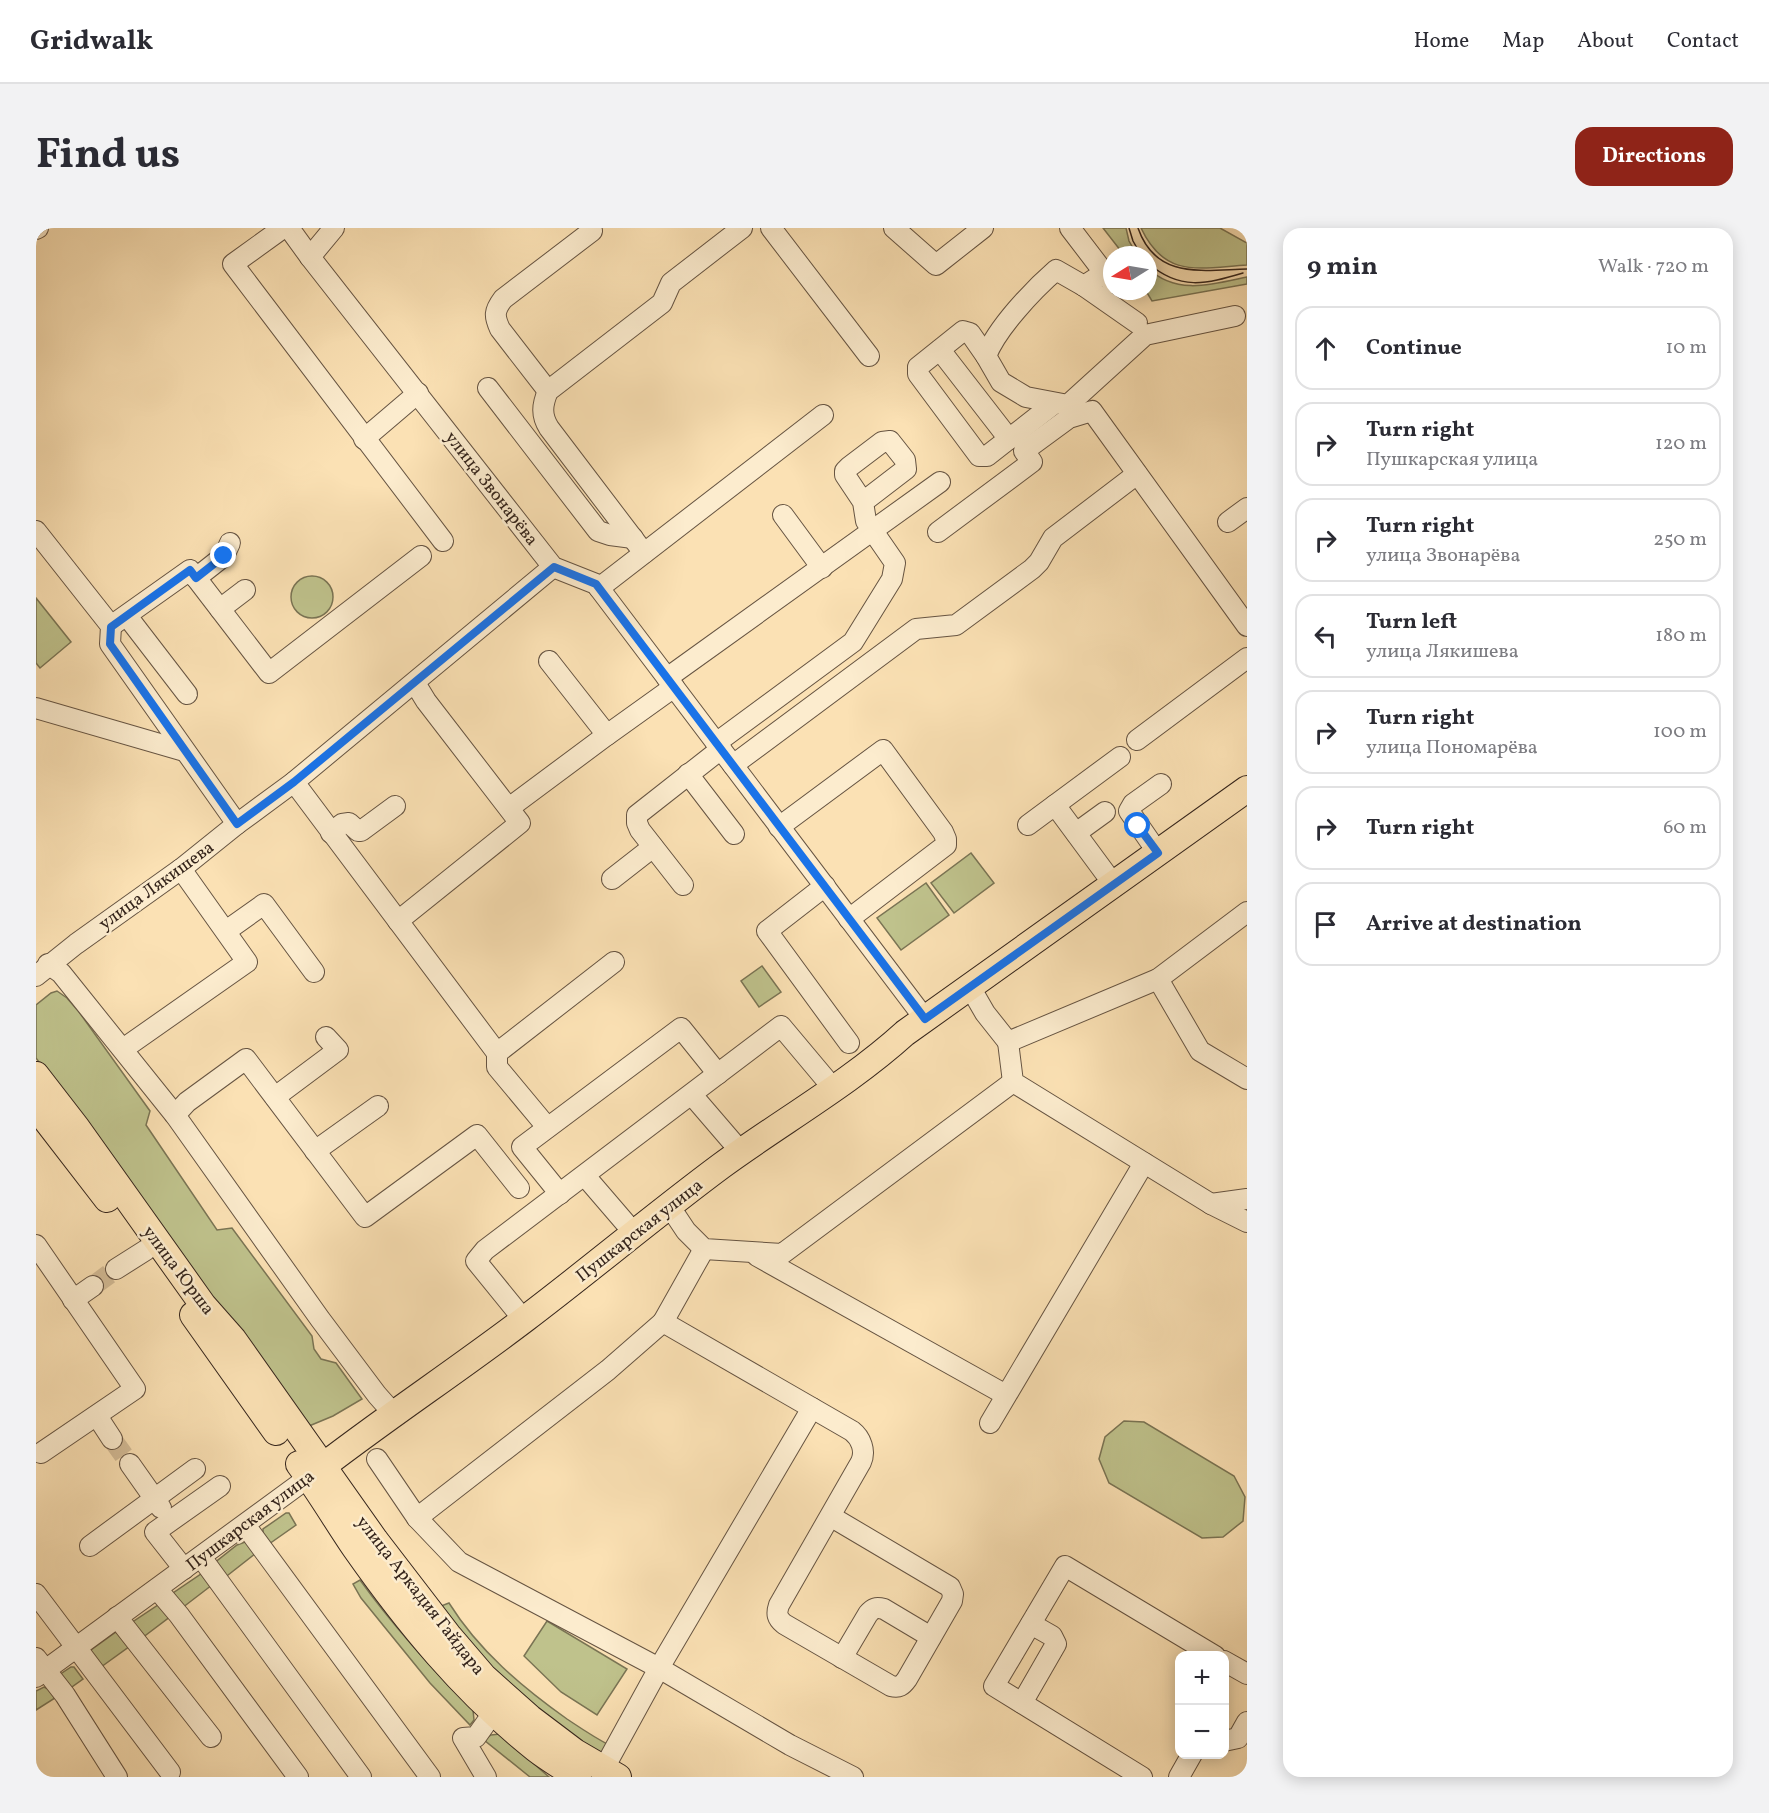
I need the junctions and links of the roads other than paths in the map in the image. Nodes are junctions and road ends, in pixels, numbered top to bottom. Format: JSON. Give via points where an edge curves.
{"nodes":[{"id":1,"x":283,"y":228,"type":"edge"},
{"id":2,"x":289,"y":228,"type":"edge"},
{"id":3,"x":334,"y":228,"type":"edge"},
{"id":4,"x":742,"y":228,"type":"edge"},
{"id":5,"x":771,"y":228,"type":"edge"},
{"id":6,"x":894,"y":228,"type":"edge"},
{"id":7,"x":983,"y":228,"type":"edge"},
{"id":8,"x":1070,"y":228,"type":"edge"},
{"id":9,"x":592,"y":231,"type":"dead end"},
{"id":10,"x":310,"y":257,"type":"junction"},
{"id":11,"x":1103,"y":271,"type":"edge"},
{"id":12,"x":1103,"y":280,"type":"edge"},
{"id":13,"x":1084,"y":286,"type":"junction"},
{"id":14,"x":1125,"y":300,"type":"edge"},
{"id":15,"x":1235,"y":316,"type":"dead end"},
{"id":16,"x":1141,"y":329,"type":"junction"},
{"id":17,"x":940,"y":350,"type":"junction"},
{"id":18,"x":869,"y":356,"type":"dead end"},
{"id":19,"x":986,"y":356,"type":"junction"},
{"id":20,"x":488,"y":388,"type":"dead end"},
{"id":21,"x":548,"y":391,"type":"junction"},
{"id":22,"x":418,"y":393,"type":"junction"},
{"id":23,"x":1055,"y":403,"type":"junction"},
{"id":24,"x":823,"y":416,"type":"dead end"},
{"id":25,"x":1009,"y":439,"type":"junction"},
{"id":26,"x":364,"y":440,"type":"junction"},
{"id":27,"x":1137,"y":474,"type":"junction"},
{"id":28,"x":940,"y":482,"type":"dead end"},
{"id":29,"x":863,"y":502,"type":"dead end"},
{"id":30,"x":1247,"y":508,"type":"edge"},
{"id":31,"x":783,"y":515,"type":"dead end"},
{"id":32,"x":1228,"y":522,"type":"dead end"},
{"id":33,"x":36,"y":531,"type":"edge"},
{"id":34,"x":873,"y":531,"type":"junction"},
{"id":35,"x":938,"y":532,"type":"dead end"},
{"id":36,"x":443,"y":541,"type":"dead end"},
{"id":37,"x":230,"y":543,"type":"dead end"},
{"id":38,"x":639,"y":546,"type":"junction"},
{"id":39,"x":421,"y":556,"type":"dead end"},
{"id":40,"x":554,"y":567,"type":"junction"},
{"id":41,"x":822,"y":568,"type":"junction"},
{"id":42,"x":196,"y":578,"type":"junction"},
{"id":43,"x":599,"y":588,"type":"junction"},
{"id":44,"x":245,"y":590,"type":"dead end"},
{"id":45,"x":220,"y":609,"type":"junction"},
{"id":46,"x":119,"y":621,"type":"junction"},
{"id":47,"x":1247,"y":626,"type":"edge"},
{"id":48,"x":1247,"y":658,"type":"edge"},
{"id":49,"x":549,"y":661,"type":"dead end"},
{"id":50,"x":415,"y":683,"type":"junction"},
{"id":51,"x":671,"y":683,"type":"junction"},
{"id":52,"x":187,"y":694,"type":"dead end"},
{"id":53,"x":36,"y":708,"type":"edge"},
{"id":54,"x":607,"y":735,"type":"junction"},
{"id":55,"x":1137,"y":740,"type":"dead end"},
{"id":56,"x":718,"y":746,"type":"junction"},
{"id":57,"x":184,"y":751,"type":"junction"},
{"id":58,"x":1120,"y":757,"type":"dead end"},
{"id":59,"x":733,"y":765,"type":"junction"},
{"id":60,"x":688,"y":774,"type":"junction"},
{"id":61,"x":294,"y":782,"type":"junction"},
{"id":62,"x":1161,"y":784,"type":"dead end"},
{"id":63,"x":1247,"y":789,"type":"edge"},
{"id":64,"x":1055,"y":805,"type":"junction"},
{"id":65,"x":394,"y":806,"type":"dead end"},
{"id":66,"x":509,"y":808,"type":"junction"},
{"id":67,"x":1105,"y":812,"type":"dead end"},
{"id":68,"x":237,"y":824,"type":"junction"},
{"id":69,"x":1028,"y":825,"type":"dead end"},
{"id":70,"x":779,"y":826,"type":"junction"},
{"id":71,"x":331,"y":833,"type":"junction"},
{"id":72,"x":1076,"y":833,"type":"junction"},
{"id":73,"x":734,"y":834,"type":"dead end"},
{"id":74,"x":653,"y":847,"type":"junction"},
{"id":75,"x":1158,"y":853,"type":"junction"},
{"id":76,"x":181,"y":869,"type":"junction"},
{"id":77,"x":612,"y":879,"type":"dead end"},
{"id":78,"x":683,"y":885,"type":"dead end"},
{"id":79,"x":1114,"y":885,"type":"junction"},
{"id":80,"x":825,"y":886,"type":"junction"},
{"id":81,"x":1247,"y":912,"type":"edge"},
{"id":82,"x":849,"y":919,"type":"junction"},
{"id":83,"x":398,"y":921,"type":"junction"},
{"id":84,"x":226,"y":931,"type":"junction"},
{"id":85,"x":614,"y":962,"type":"dead end"},
{"id":86,"x":42,"y":970,"type":"edge"},
{"id":87,"x":314,"y":972,"type":"dead end"},
{"id":88,"x":1158,"y":979,"type":"junction"},
{"id":89,"x":970,"y":987,"type":"junction"},
{"id":90,"x":925,"y":1019,"type":"junction"},
{"id":91,"x":326,"y":1036,"type":"dead end"},
{"id":92,"x":1008,"y":1042,"type":"junction"},
{"id":93,"x":849,"y":1043,"type":"dead end"},
{"id":94,"x":123,"y":1049,"type":"junction"},
{"id":95,"x":497,"y":1053,"type":"junction"},
{"id":96,"x":718,"y":1074,"type":"junction"},
{"id":97,"x":36,"y":1075,"type":"edge"},
{"id":98,"x":1247,"y":1079,"type":"edge"},
{"id":99,"x":1012,"y":1082,"type":"junction"},
{"id":100,"x":833,"y":1088,"type":"junction"},
{"id":101,"x":692,"y":1095,"type":"junction"},
{"id":102,"x":275,"y":1097,"type":"junction"},
{"id":103,"x":378,"y":1106,"type":"dead end"},
{"id":104,"x":36,"y":1107,"type":"edge"},
{"id":105,"x":175,"y":1115,"type":"junction"},
{"id":106,"x":547,"y":1127,"type":"junction"},
{"id":107,"x":315,"y":1151,"type":"junction"},
{"id":108,"x":741,"y":1152,"type":"junction"},
{"id":109,"x":1144,"y":1163,"type":"junction"},
{"id":110,"x":585,"y":1176,"type":"junction"},
{"id":111,"x":519,"y":1188,"type":"dead end"},
{"id":112,"x":560,"y":1194,"type":"junction"},
{"id":113,"x":1247,"y":1199,"type":"edge"},
{"id":114,"x":1210,"y":1204,"type":"junction"},
{"id":115,"x":670,"y":1207,"type":"junction"},
{"id":116,"x":1247,"y":1222,"type":"edge"},
{"id":117,"x":634,"y":1233,"type":"junction"},
{"id":118,"x":36,"y":1245,"type":"edge"},
{"id":119,"x":152,"y":1246,"type":"junction"},
{"id":120,"x":704,"y":1249,"type":"junction"},
{"id":121,"x":752,"y":1253,"type":"junction"},
{"id":122,"x":116,"y":1269,"type":"tunnel mouth"},
{"id":123,"x":93,"y":1286,"type":"tunnel mouth"},
{"id":124,"x":73,"y":1300,"type":"junction"},
{"id":125,"x":524,"y":1320,"type":"junction"},
{"id":126,"x":663,"y":1322,"type":"junction"},
{"id":127,"x":1006,"y":1395,"type":"junction"},
{"id":128,"x":812,"y":1408,"type":"junction"},
{"id":129,"x":393,"y":1413,"type":"junction"},
{"id":130,"x":97,"y":1416,"type":"junction"},
{"id":131,"x":990,"y":1423,"type":"dead end"},
{"id":132,"x":112,"y":1440,"type":"tunnel mouth"},
{"id":133,"x":41,"y":1453,"type":"dead end"},
{"id":134,"x":377,"y":1459,"type":"dead end"},
{"id":135,"x":130,"y":1464,"type":"tunnel mouth"},
{"id":136,"x":195,"y":1469,"type":"dead end"},
{"id":137,"x":316,"y":1471,"type":"junction"},
{"id":138,"x":220,"y":1486,"type":"dead end"},
{"id":139,"x":154,"y":1498,"type":"junction"},
{"id":140,"x":830,"y":1516,"type":"junction"},
{"id":141,"x":417,"y":1518,"type":"junction"},
{"id":142,"x":170,"y":1521,"type":"junction"},
{"id":143,"x":245,"y":1525,"type":"junction"},
{"id":144,"x":90,"y":1546,"type":"dead end"},
{"id":145,"x":201,"y":1557,"type":"junction"},
{"id":146,"x":184,"y":1569,"type":"junction"},
{"id":147,"x":157,"y":1588,"type":"junction"},
{"id":148,"x":36,"y":1594,"type":"edge"},
{"id":149,"x":117,"y":1617,"type":"junction"},
{"id":150,"x":1031,"y":1624,"type":"junction"},
{"id":151,"x":931,"y":1636,"type":"junction"},
{"id":152,"x":75,"y":1648,"type":"junction"},
{"id":153,"x":1207,"y":1651,"type":"edge"},
{"id":154,"x":842,"y":1658,"type":"junction"},
{"id":155,"x":1229,"y":1664,"type":"edge"},
{"id":156,"x":39,"y":1668,"type":"edge"},
{"id":157,"x":659,"y":1668,"type":"junction"},
{"id":158,"x":1247,"y":1674,"type":"edge"},
{"id":159,"x":1022,"y":1703,"type":"junction"},
{"id":160,"x":493,"y":1713,"type":"junction"},
{"id":161,"x":1247,"y":1722,"type":"edge"},
{"id":162,"x":211,"y":1737,"type":"dead end"},
{"id":163,"x":1229,"y":1740,"type":"edge"},
{"id":164,"x":1190,"y":1759,"type":"edge"},
{"id":165,"x":170,"y":1772,"type":"dead end"},
{"id":166,"x":606,"y":1775,"type":"edge"},
{"id":167,"x":117,"y":1777,"type":"edge"},
{"id":168,"x":298,"y":1777,"type":"edge"},
{"id":169,"x":361,"y":1777,"type":"edge"},
{"id":170,"x":430,"y":1777,"type":"edge"},
{"id":171,"x":486,"y":1777,"type":"edge"},
{"id":172,"x":578,"y":1777,"type":"edge"},
{"id":173,"x":853,"y":1777,"type":"edge"},
{"id":174,"x":1142,"y":1777,"type":"edge"},
{"id":175,"x":1179,"y":1777,"type":"edge"}],
"edges":[{"from":1,"to":26,"type":"street","via":[[233,264]]},
{"from":2,"to":10,"type":"street","name":"улица Звонарёва"},
{"from":3,"to":10,"type":"street"},
{"from":4,"to":21,"type":"street","via":[[670,283],[662,303]]},
{"from":5,"to":18,"type":"street"},
{"from":6,"to":7,"type":"street","via":[[936,265]]},
{"from":8,"to":11,"type":"street"},
{"from":9,"to":21,"type":"street","via":[[503,299],[496,309],[495,318],[501,329]]},
{"from":10,"to":22,"type":"street","name":"улица Звонарёва"},
{"from":12,"to":13,"type":"street"},
{"from":13,"to":16,"type":"street"},
{"from":13,"to":19,"type":"street","via":[[1056,270],[992,341]]},
{"from":14,"to":16,"type":"street"},
{"from":15,"to":16,"type":"street"},
{"from":16,"to":23,"type":"street","via":[[1068,405]]},
{"from":17,"to":19,"type":"street","via":[[963,332],[970,333]]},
{"from":17,"to":25,"type":"street"},
{"from":17,"to":25,"type":"street","via":[[918,367],[918,374],[979,456],[987,456]]},
{"from":19,"to":23,"type":"street","via":[[1001,382],[1026,397]]},
{"from":20,"to":38,"type":"street","via":[[598,531]]},
{"from":21,"to":38,"type":"street","via":[[542,411],[549,428]]},
{"from":22,"to":26,"type":"street"},
{"from":22,"to":40,"type":"street","name":"улица Звонарёва"},
{"from":23,"to":25,"type":"street"},
{"from":24,"to":38,"type":"street"},
{"from":26,"to":36,"type":"street"},
{"from":27,"to":35,"type":"street","via":[[1092,411],[1069,418],[1042,436],[1024,451],[1032,462]]},
{"from":27,"to":47,"type":"street"},
{"from":27,"to":59,"type":"street","via":[[1053,538],[1032,569],[956,625],[916,629]]},
{"from":28,"to":34,"type":"street"},
{"from":29,"to":34,"type":"street","via":[[866,521]]},
{"from":30,"to":32,"type":"street"},
{"from":31,"to":41,"type":"street"},
{"from":33,"to":46,"type":"street"},
{"from":34,"to":41,"type":"street"},
{"from":34,"to":56,"type":"street","via":[[895,564],[894,572],[853,642]]},
{"from":37,"to":42,"type":"street","via":[[224,556]]},
{"from":38,"to":43,"type":"street"},
{"from":39,"to":45,"type":"street","via":[[269,673]]},
{"from":40,"to":43,"type":"street","name":"улица Звонарёва"},
{"from":40,"to":50,"type":"street","name":"улица Лякишева"},
{"from":41,"to":51,"type":"street"},
{"from":42,"to":45,"type":"street"},
{"from":42,"to":46,"type":"street","via":[[190,570]]},
{"from":43,"to":51,"type":"street","name":"улица Звонарёва"},
{"from":44,"to":45,"type":"street"},
{"from":46,"to":52,"type":"street"},
{"from":46,"to":57,"type":"street","via":[[110,644]]},
{"from":48,"to":55,"type":"street"},
{"from":49,"to":54,"type":"street"},
{"from":50,"to":61,"type":"street","name":"улица Лякишева"},
{"from":50,"to":66,"type":"street"},
{"from":51,"to":54,"type":"street"},
{"from":51,"to":56,"type":"street","name":"улица Звонарёва"},
{"from":53,"to":57,"type":"street"},
{"from":54,"to":66,"type":"street"},
{"from":56,"to":59,"type":"street","name":"улица Звонарёва"},
{"from":56,"to":60,"type":"street"},
{"from":57,"to":68,"type":"street"},
{"from":58,"to":64,"type":"street"},
{"from":59,"to":70,"type":"street","name":"улица Звонарёва"},
{"from":60,"to":73,"type":"street"},
{"from":60,"to":74,"type":"street","via":[[637,815],[637,823]]},
{"from":61,"to":68,"type":"street","name":"улица Лякишева"},
{"from":61,"to":71,"type":"street"},
{"from":62,"to":75,"type":"street","via":[[1129,811]]},
{"from":63,"to":75,"type":"main road","name":"Пушкарская улица"},
{"from":64,"to":69,"type":"street"},
{"from":64,"to":72,"type":"street"},
{"from":65,"to":71,"type":"street","via":[[361,831],[345,823]]},
{"from":66,"to":83,"type":"street","via":[[520,823]]},
{"from":67,"to":72,"type":"street"},
{"from":68,"to":76,"type":"street","name":"улица Лякишева"},
{"from":70,"to":80,"type":"street","name":"улица Звонарёва"},
{"from":70,"to":82,"type":"street","via":[[882,750],[943,832],[946,845]]},
{"from":71,"to":83,"type":"street"},
{"from":72,"to":79,"type":"street"},
{"from":74,"to":77,"type":"street"},
{"from":74,"to":78,"type":"street"},
{"from":75,"to":79,"type":"main road","name":"Пушкарская улица"},
{"from":76,"to":84,"type":"street"},
{"from":76,"to":86,"type":"street","name":"улица Лякишева"},
{"from":79,"to":89,"type":"main road","name":"Пушкарская улица"},
{"from":80,"to":82,"type":"street","name":"улица Звонарёва"},
{"from":80,"to":93,"type":"street","via":[[767,931]]},
{"from":81,"to":88,"type":"street"},
{"from":82,"to":90,"type":"street","name":"улица Звонарёва"},
{"from":83,"to":95,"type":"street"},
{"from":84,"to":87,"type":"street","via":[[264,904]]},
{"from":84,"to":94,"type":"street","via":[[247,962]]},
{"from":85,"to":95,"type":"street"},
{"from":86,"to":94,"type":"street","via":[[61,973]]},
{"from":88,"to":92,"type":"street"},
{"from":88,"to":98,"type":"street","via":[[1200,1051]]},
{"from":89,"to":90,"type":"main road","name":"Пушкарская улица"},
{"from":89,"to":92,"type":"street"},
{"from":90,"to":100,"type":"main road","name":"Пушкарская улица"},
{"from":91,"to":102,"type":"street","via":[[338,1050]]},
{"from":92,"to":99,"type":"street"},
{"from":94,"to":105,"type":"street"},
{"from":95,"to":106,"type":"street","via":[[498,1066]]},
{"from":96,"to":100,"type":"street","via":[[782,1026]]},
{"from":96,"to":101,"type":"street"},
{"from":96,"to":106,"type":"street","via":[[681,1028]]},
{"from":97,"to":119,"type":"main road","name":"улица Юрша","via":[[77,1128]]},
{"from":99,"to":109,"type":"street"},
{"from":99,"to":121,"type":"street","via":[[782,1254]]},
{"from":100,"to":108,"type":"main road","name":"Пушкарская улица"},
{"from":101,"to":108,"type":"street"},
{"from":101,"to":110,"type":"street"},
{"from":102,"to":105,"type":"street","via":[[246,1059]]},
{"from":102,"to":107,"type":"street"},
{"from":103,"to":107,"type":"street"},
{"from":104,"to":119,"type":"main road","name":"улица Юрша"},
{"from":105,"to":129,"type":"street"},
{"from":106,"to":112,"type":"street","via":[[522,1147]]},
{"from":107,"to":111,"type":"street","via":[[365,1217],[477,1135]]},
{"from":108,"to":115,"type":"main road","name":"Пушкарская улица"},
{"from":109,"to":114,"type":"street"},
{"from":109,"to":127,"type":"street"},
{"from":110,"to":112,"type":"street"},
{"from":110,"to":117,"type":"street"},
{"from":112,"to":125,"type":"street","via":[[476,1261]]},
{"from":113,"to":114,"type":"street"},
{"from":114,"to":116,"type":"street"},
{"from":115,"to":117,"type":"main road","name":"Пушкарская улица"},
{"from":115,"to":120,"type":"street"},
{"from":117,"to":125,"type":"main road","name":"Пушкарская улица"},
{"from":118,"to":124,"type":"street"},
{"from":119,"to":122,"type":"street"},
{"from":119,"to":137,"type":"main road","name":"улица Юрша"},
{"from":120,"to":121,"type":"street"},
{"from":120,"to":126,"type":"street"},
{"from":121,"to":127,"type":"street"},
{"from":123,"to":124,"type":"street"},
{"from":124,"to":130,"type":"street","via":[[135,1389]]},
{"from":125,"to":129,"type":"main road","name":"Пушкарская улица"},
{"from":126,"to":128,"type":"street"},
{"from":126,"to":141,"type":"street","via":[[608,1370]]},
{"from":127,"to":131,"type":"street"},
{"from":128,"to":140,"type":"street","via":[[855,1433],[863,1453]]},
{"from":128,"to":157,"type":"street"},
{"from":129,"to":137,"type":"main road","name":"Пушкарская улица"},
{"from":130,"to":132,"type":"street"},
{"from":130,"to":133,"type":"street"},
{"from":134,"to":141,"type":"street"},
{"from":135,"to":139,"type":"street"},
{"from":136,"to":139,"type":"street"},
{"from":137,"to":143,"type":"street","name":"Пушкарская улица"},
{"from":137,"to":160,"type":"main road","name":"улица Аркадия Гайдара","via":[[354,1546],[392,1599],[441,1660]]},
{"from":137,"to":166,"type":"main road","name":"улица Аркадия Гайдара","via":[[484,1677],[530,1718]]},
{"from":138,"to":142,"type":"street"},
{"from":139,"to":142,"type":"street"},
{"from":139,"to":144,"type":"street"},
{"from":140,"to":151,"type":"street","via":[[950,1587],[952,1601]]},
{"from":140,"to":154,"type":"street","via":[[776,1612],[784,1624]]},
{"from":141,"to":157,"type":"street","via":[[459,1562]]},
{"from":142,"to":146,"type":"street","via":[[155,1532]]},
{"from":143,"to":145,"type":"street","name":"Пушкарская улица"},
{"from":143,"to":170,"type":"street"},
{"from":145,"to":146,"type":"street","name":"Пушкарская улица"},
{"from":145,"to":169,"type":"street"},
{"from":146,"to":147,"type":"street","name":"Пушкарская улица"},
{"from":147,"to":149,"type":"street","name":"Пушкарская улица"},
{"from":147,"to":168,"type":"street"},
{"from":148,"to":152,"type":"street"},
{"from":149,"to":152,"type":"street","name":"Пушкарская улица"},
{"from":149,"to":162,"type":"street"},
{"from":150,"to":153,"type":"street","via":[[1065,1566]]},
{"from":150,"to":159,"type":"street","via":[[1052,1636],[1056,1644]]},
{"from":150,"to":159,"type":"street","via":[[994,1686]]},
{"from":151,"to":154,"type":"street","via":[[878,1607],[868,1614]]},
{"from":151,"to":154,"type":"street","via":[[907,1679],[897,1688]]},
{"from":152,"to":156,"type":"street","name":"Пушкарская улица"},
{"from":152,"to":165,"type":"street"},
{"from":155,"to":158,"type":"street"},
{"from":156,"to":167,"type":"street","via":[[65,1695]]},
{"from":157,"to":166,"type":"street"},
{"from":157,"to":173,"type":"street"},
{"from":159,"to":174,"type":"street"},
{"from":160,"to":171,"type":"street","via":[[476,1737],[463,1738]]},
{"from":160,"to":172,"type":"main road","name":"улица Аркадия Гайдара","via":[[537,1750]]},
{"from":161,"to":163,"type":"street","via":[[1238,1738]]},
{"from":164,"to":175,"type":"street"}]}
